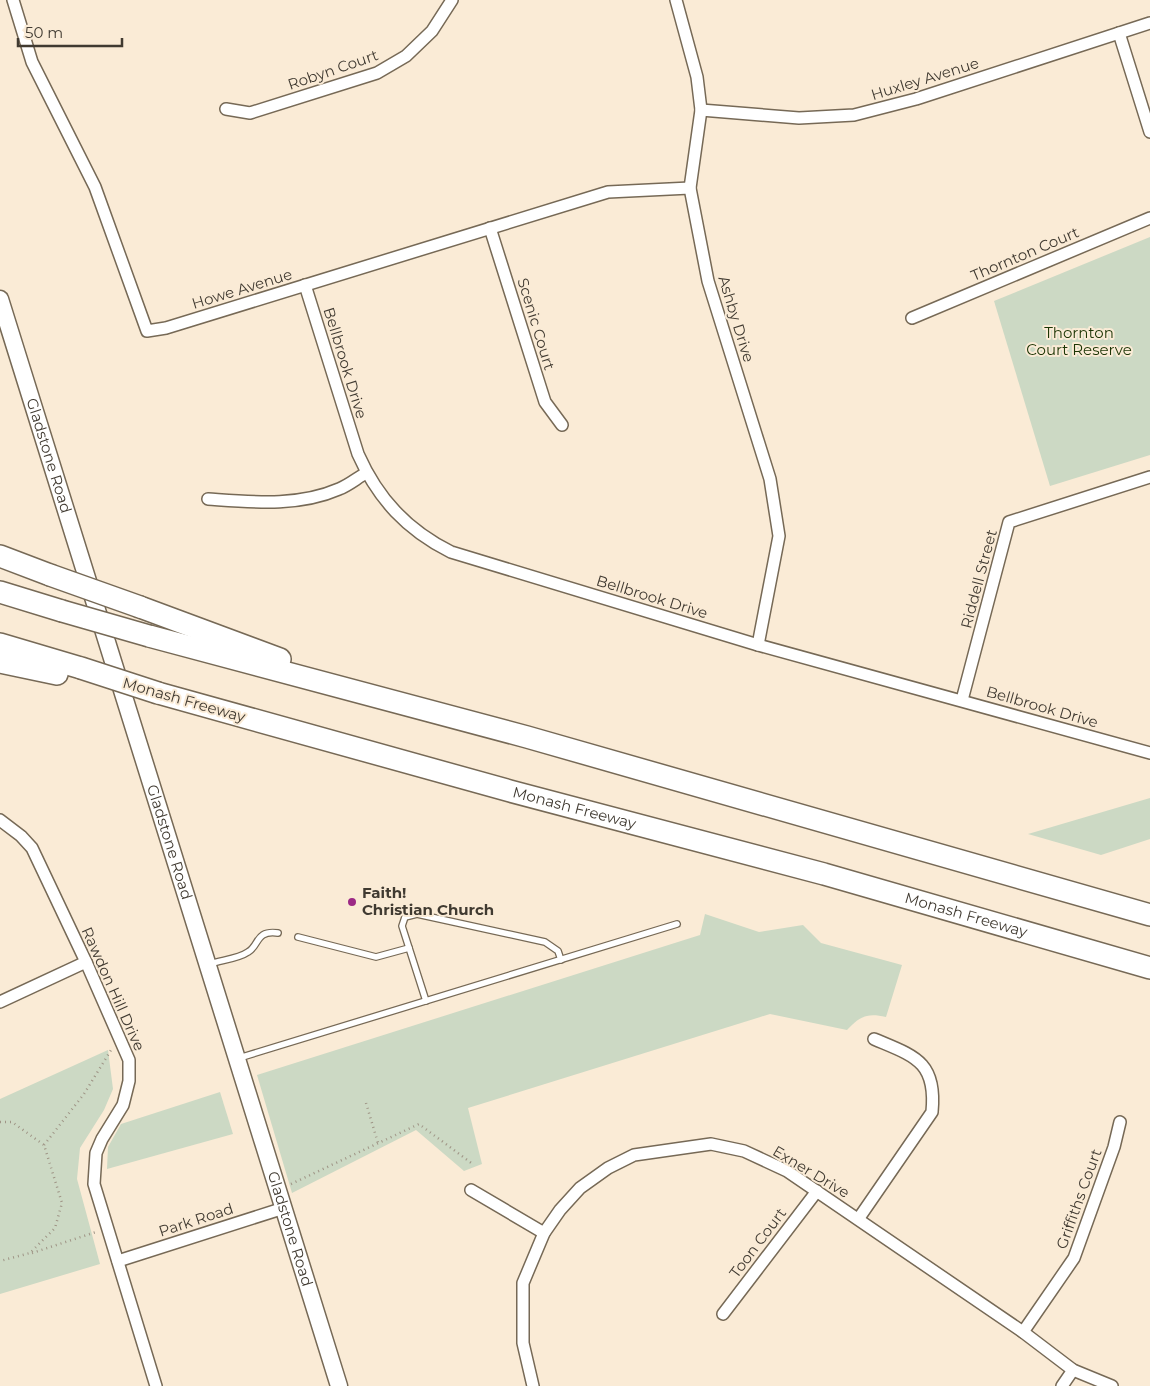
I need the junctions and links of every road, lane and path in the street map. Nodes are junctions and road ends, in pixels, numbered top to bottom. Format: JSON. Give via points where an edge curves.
{"nodes":[{"id":1,"x":13,"y":0,"type":"edge"},
{"id":2,"x":452,"y":0,"type":"edge"},
{"id":3,"x":676,"y":0,"type":"edge"},
{"id":4,"x":1150,"y":24,"type":"edge"},
{"id":5,"x":1119,"y":33,"type":"junction"},
{"id":6,"x":226,"y":110,"type":"dead end"},
{"id":7,"x":701,"y":110,"type":"junction"},
{"id":8,"x":1150,"y":132,"type":"edge"},
{"id":9,"x":690,"y":188,"type":"junction"},
{"id":10,"x":1150,"y":218,"type":"edge"},
{"id":11,"x":490,"y":228,"type":"junction"},
{"id":12,"x":305,"y":285,"type":"junction"},
{"id":13,"x":0,"y":299,"type":"edge"},
{"id":14,"x":912,"y":318,"type":"dead end"},
{"id":15,"x":562,"y":425,"type":"dead end"},
{"id":16,"x":366,"y":473,"type":"junction"},
{"id":17,"x":1150,"y":476,"type":"edge"},
{"id":18,"x":208,"y":499,"type":"dead end"},
{"id":19,"x":0,"y":556,"type":"edge"},
{"id":20,"x":0,"y":592,"type":"edge"},
{"id":21,"x":0,"y":644,"type":"edge"},
{"id":22,"x":758,"y":645,"type":"junction"},
{"id":23,"x":0,"y":662,"type":"edge"},
{"id":24,"x":81,"y":674,"type":"junction"},
{"id":25,"x":378,"y":697,"type":"junction"},
{"id":26,"x":962,"y":700,"type":"junction"},
{"id":27,"x":1150,"y":753,"type":"edge"},
{"id":28,"x":0,"y":820,"type":"edge"},
{"id":29,"x":1150,"y":915,"type":"edge"},
{"id":30,"x":677,"y":924,"type":"dead end"},
{"id":31,"x":278,"y":933,"type":"dead end"},
{"id":32,"x":298,"y":937,"type":"dead end"},
{"id":33,"x":409,"y":948,"type":"junction"},
{"id":34,"x":562,"y":960,"type":"junction"},
{"id":35,"x":86,"y":962,"type":"junction"},
{"id":36,"x":208,"y":964,"type":"junction"},
{"id":37,"x":1150,"y":968,"type":"edge"},
{"id":38,"x":426,"y":1001,"type":"junction"},
{"id":39,"x":0,"y":1002,"type":"edge"},
{"id":40,"x":120,"y":1036,"type":"junction"},
{"id":41,"x":874,"y":1039,"type":"dead end"},
{"id":42,"x":237,"y":1059,"type":"junction"},
{"id":43,"x":366,"y":1103,"type":"dead end"},
{"id":44,"x":0,"y":1122,"type":"edge"},
{"id":45,"x":1120,"y":1122,"type":"dead end"},
{"id":46,"x":378,"y":1143,"type":"junction"},
{"id":47,"x":44,"y":1145,"type":"junction"},
{"id":48,"x":474,"y":1165,"type":"dead end"},
{"id":49,"x":290,"y":1185,"type":"dead end"},
{"id":50,"x":471,"y":1190,"type":"dead end"},
{"id":51,"x":817,"y":1191,"type":"junction"},
{"id":52,"x":284,"y":1208,"type":"junction"},
{"id":53,"x":859,"y":1218,"type":"junction"},
{"id":54,"x":106,"y":1228,"type":"junction"},
{"id":55,"x":544,"y":1233,"type":"junction"},
{"id":56,"x":30,"y":1253,"type":"junction"},
{"id":57,"x":118,"y":1261,"type":"junction"},
{"id":58,"x":0,"y":1262,"type":"edge"},
{"id":59,"x":723,"y":1314,"type":"dead end"},
{"id":60,"x":1023,"y":1332,"type":"junction"},
{"id":61,"x":1073,"y":1370,"type":"junction"},
{"id":62,"x":156,"y":1386,"type":"edge"},
{"id":63,"x":339,"y":1386,"type":"edge"},
{"id":64,"x":534,"y":1386,"type":"edge"},
{"id":65,"x":1062,"y":1386,"type":"edge"},
{"id":66,"x":1112,"y":1386,"type":"edge"}],
"edges":[{"from":1,"to":12,"type":"street","name":"Howe Avenue","via":[[32,62],[95,187],[147,331]]},
{"from":2,"to":6,"type":"street","name":"Robyn Court","via":[[432,31],[406,56],[377,73],[250,113]]},
{"from":3,"to":7,"type":"street","name":"Ashby Drive","via":[[697,77]]},
{"from":4,"to":5,"type":"street","name":"Huxley Avenue"},
{"from":5,"to":7,"type":"street","name":"Huxley Avenue","via":[[916,99],[854,115],[799,118]]},
{"from":5,"to":8,"type":"street"},
{"from":7,"to":9,"type":"street","name":"Ashby Drive"},
{"from":9,"to":11,"type":"street","name":"Howe Avenue","via":[[608,192]]},
{"from":9,"to":22,"type":"street","name":"Ashby Drive","via":[[708,280],[770,479],[780,536]]},
{"from":10,"to":14,"type":"street","name":"Thornton Court"},
{"from":11,"to":12,"type":"street","name":"Howe Avenue"},
{"from":11,"to":15,"type":"street","name":"Scenic Court","via":[[545,402]]},
{"from":12,"to":16,"type":"street","name":"Bellbrook Drive"},
{"from":13,"to":36,"type":"main road","name":"Gladstone Road"},
{"from":16,"to":18,"type":"street","via":[[339,489],[300,500],[260,503]]},
{"from":16,"to":22,"type":"street","name":"Bellbrook Drive","via":[[389,507],[412,529],[451,552]]},
{"from":17,"to":26,"type":"street","name":"Riddell Street","via":[[1009,522]]},
{"from":19,"to":25,"type":"highway","bridge":true},
{"from":20,"to":25,"type":"highway","bridge":true},
{"from":21,"to":24,"type":"highway"},
{"from":22,"to":26,"type":"street","name":"Bellbrook Drive"},
{"from":23,"to":24,"type":"highway"},
{"from":24,"to":37,"type":"highway","name":"Monash Freeway","bridge":true,"via":[[824,874]]},
{"from":25,"to":29,"type":"highway"},
{"from":26,"to":27,"type":"street","name":"Bellbrook Drive"},
{"from":28,"to":35,"type":"street","name":"Rawdon Hill Drive","via":[[32,848]]},
{"from":30,"to":34,"type":"lane"},
{"from":31,"to":36,"type":"lane","via":[[267,933],[258,938],[246,954]]},
{"from":32,"to":33,"type":"lane","via":[[376,957]]},
{"from":33,"to":34,"type":"lane","via":[[402,921],[416,914],[545,942],[558,951]]},
{"from":33,"to":38,"type":"lane"},
{"from":34,"to":38,"type":"lane"},
{"from":35,"to":39,"type":"street"},
{"from":35,"to":40,"type":"street","name":"Rawdon Hill Drive"},
{"from":36,"to":42,"type":"main road","name":"Gladstone Road"},
{"from":38,"to":42,"type":"lane"},
{"from":40,"to":47,"type":"path","via":[[84,1094]]},
{"from":40,"to":54,"type":"street","name":"Rawdon Hill Drive","via":[[129,1060],[129,1080],[123,1105],[96,1153],[94,1172],[94,1184]]},
{"from":41,"to":53,"type":"street","via":[[916,1056],[926,1068],[933,1097],[932,1112]]},
{"from":42,"to":52,"type":"main road","name":"Gladstone Road"},
{"from":43,"to":46,"type":"path"},
{"from":44,"to":47,"type":"path","via":[[12,1122]]},
{"from":45,"to":60,"type":"street","name":"Griffiths Court","via":[[1074,1258]]},
{"from":46,"to":48,"type":"path","via":[[419,1124]]},
{"from":46,"to":49,"type":"path"},
{"from":47,"to":56,"type":"path","via":[[62,1203],[55,1228]]},
{"from":50,"to":55,"type":"street"},
{"from":51,"to":53,"type":"street","name":"Exner Drive"},
{"from":51,"to":55,"type":"street","name":"Exner Drive","via":[[787,1171],[744,1151],[711,1144],[634,1155],[580,1188]]},
{"from":51,"to":59,"type":"street","name":"Toon Court"},
{"from":52,"to":57,"type":"street","name":"Park Road"},
{"from":52,"to":63,"type":"main road","name":"Gladstone Road"},
{"from":53,"to":60,"type":"street","name":"Exner Drive"},
{"from":54,"to":56,"type":"path"},
{"from":54,"to":57,"type":"street","name":"Rawdon Hill Drive"},
{"from":55,"to":64,"type":"street","name":"Exner Drive","via":[[524,1283],[523,1343]]},
{"from":56,"to":58,"type":"path"},
{"from":57,"to":62,"type":"street","name":"Rawdon Hill Drive"},
{"from":60,"to":61,"type":"street","name":"Exner Drive"},
{"from":61,"to":65,"type":"street"},
{"from":61,"to":66,"type":"street","name":"Exner Drive"}]}
